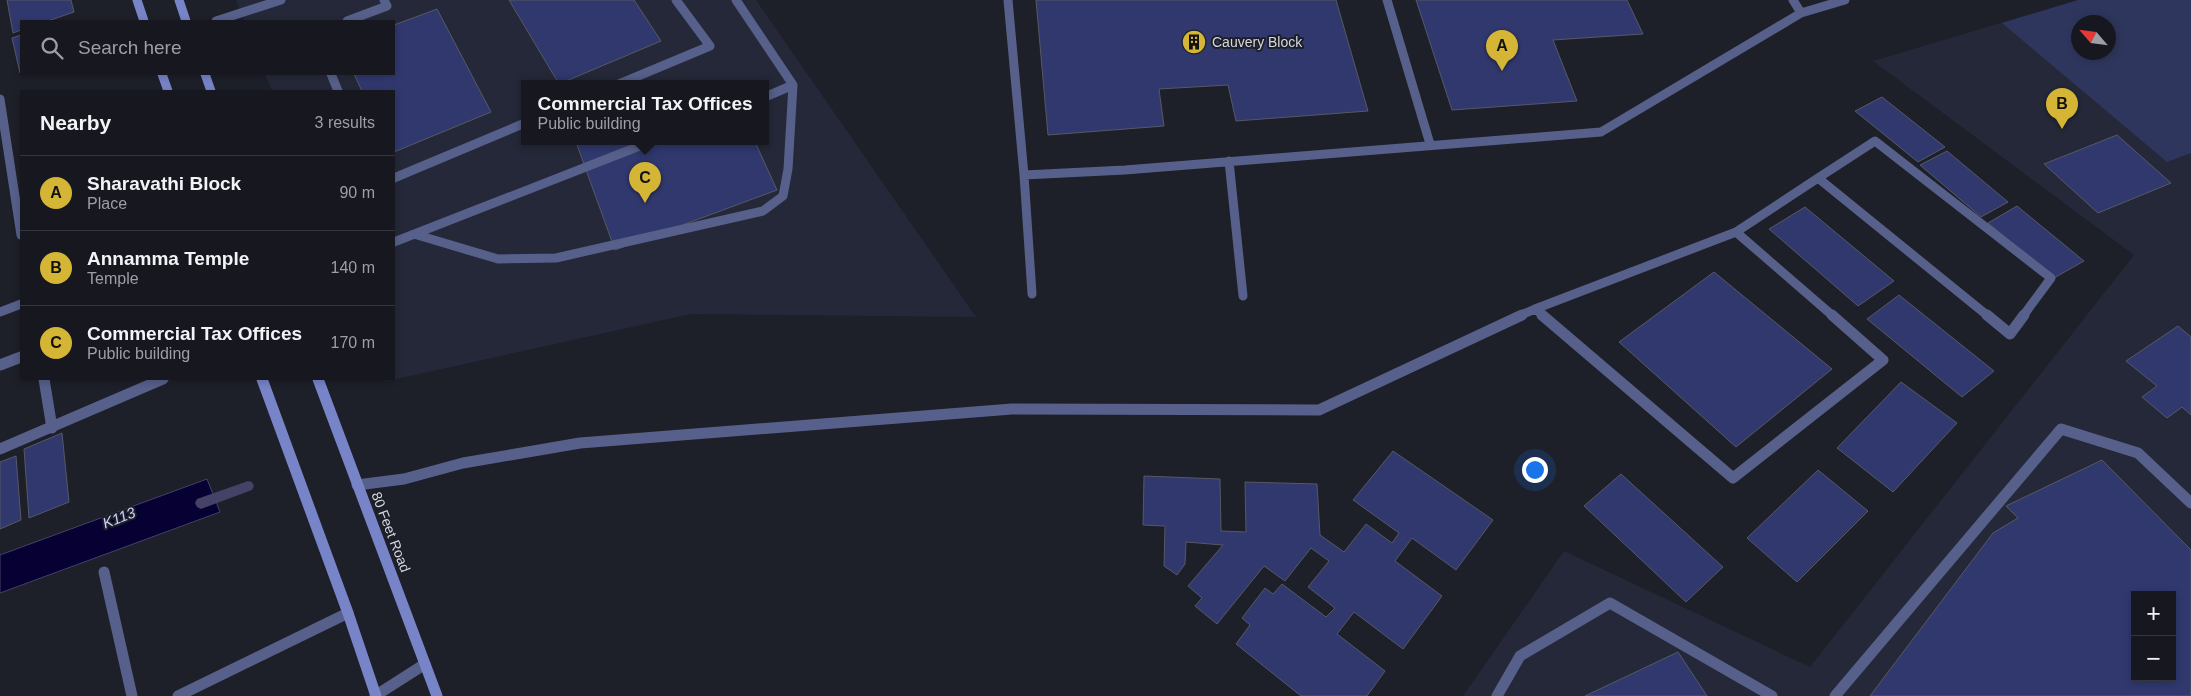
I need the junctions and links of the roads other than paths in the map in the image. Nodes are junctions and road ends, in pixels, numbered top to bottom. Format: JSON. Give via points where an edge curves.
{"nodes":[{"id":1,"x":137,"y":0,"type":"edge"},
{"id":2,"x":179,"y":0,"type":"edge"},
{"id":3,"x":281,"y":0,"type":"edge"},
{"id":4,"x":384,"y":0,"type":"edge"},
{"id":5,"x":676,"y":0,"type":"edge"},
{"id":6,"x":736,"y":0,"type":"edge"},
{"id":7,"x":1008,"y":0,"type":"edge"},
{"id":8,"x":1387,"y":0,"type":"edge"},
{"id":9,"x":1793,"y":0,"type":"edge"},
{"id":10,"x":1845,"y":0,"type":"edge"},
{"id":11,"x":1801,"y":13,"type":"junction"},
{"id":12,"x":144,"y":20,"type":"edge"},
{"id":13,"x":186,"y":20,"type":"edge"},
{"id":14,"x":219,"y":20,"type":"edge"},
{"id":15,"x":350,"y":20,"type":"edge"},
{"id":16,"x":162,"y":75,"type":"edge"},
{"id":17,"x":205,"y":75,"type":"edge"},
{"id":18,"x":331,"y":75,"type":"edge"},
{"id":19,"x":629,"y":80,"type":"edge"},
{"id":20,"x":794,"y":85,"type":"junction"},
{"id":21,"x":168,"y":90,"type":"edge"},
{"id":22,"x":212,"y":90,"type":"edge"},
{"id":23,"x":338,"y":90,"type":"edge"},
{"id":24,"x":769,"y":95,"type":"edge"},
{"id":25,"x":0,"y":99,"type":"edge"},
{"id":26,"x":521,"y":125,"type":"edge"},
{"id":27,"x":1430,"y":144,"type":"junction"},
{"id":28,"x":642,"y":145,"type":"edge"},
{"id":29,"x":1229,"y":161,"type":"junction"},
{"id":30,"x":1024,"y":175,"type":"junction"},
{"id":31,"x":395,"y":178,"type":"edge"},
{"id":32,"x":1818,"y":178,"type":"junction"},
{"id":33,"x":20,"y":229,"type":"edge"},
{"id":34,"x":1736,"y":232,"type":"junction"},
{"id":35,"x":414,"y":234,"type":"junction"},
{"id":36,"x":395,"y":242,"type":"edge"},
{"id":37,"x":1032,"y":294,"type":"dead end"},
{"id":38,"x":1243,"y":296,"type":"dead end"},
{"id":39,"x":20,"y":304,"type":"edge"},
{"id":40,"x":1535,"y":309,"type":"junction"},
{"id":41,"x":0,"y":312,"type":"edge"},
{"id":42,"x":20,"y":356,"type":"edge"},
{"id":43,"x":0,"y":365,"type":"edge"},
{"id":44,"x":44,"y":380,"type":"edge"},
{"id":45,"x":161,"y":380,"type":"edge"},
{"id":46,"x":262,"y":380,"type":"edge"},
{"id":47,"x":318,"y":380,"type":"edge"},
{"id":48,"x":52,"y":428,"type":"junction"},
{"id":49,"x":0,"y":449,"type":"edge"},
{"id":50,"x":357,"y":485,"type":"junction"},
{"id":51,"x":2191,"y":503,"type":"edge"},
{"id":52,"x":104,"y":572,"type":"dead end"},
{"id":53,"x":348,"y":612,"type":"junction"},
{"id":54,"x":425,"y":664,"type":"junction"},
{"id":55,"x":132,"y":696,"type":"edge"},
{"id":56,"x":178,"y":696,"type":"edge"},
{"id":57,"x":376,"y":696,"type":"edge"},
{"id":58,"x":437,"y":696,"type":"edge"},
{"id":59,"x":1497,"y":696,"type":"edge"},
{"id":60,"x":1772,"y":696,"type":"edge"},
{"id":61,"x":1835,"y":696,"type":"edge"}],
"edges":[{"from":1,"to":12,"type":"main road"},
{"from":2,"to":13,"type":"main road"},
{"from":3,"to":14,"type":"street"},
{"from":4,"to":15,"type":"street","via":[[387,6]]},
{"from":5,"to":19,"type":"street","via":[[710,46]]},
{"from":6,"to":20,"type":"street"},
{"from":7,"to":30,"type":"street"},
{"from":8,"to":27,"type":"street"},
{"from":9,"to":11,"type":"street"},
{"from":10,"to":11,"type":"street"},
{"from":11,"to":27,"type":"street","via":[[1601,132]]},
{"from":16,"to":21,"type":"main road"},
{"from":17,"to":22,"type":"main road"},
{"from":18,"to":23,"type":"street"},
{"from":20,"to":24,"type":"street"},
{"from":20,"to":35,"type":"street","via":[[783,196],[763,211],[556,258],[498,259]]},
{"from":25,"to":33,"type":"street"},
{"from":26,"to":31,"type":"street"},
{"from":27,"to":29,"type":"street"},
{"from":28,"to":35,"type":"street"},
{"from":29,"to":30,"type":"street"},
{"from":29,"to":38,"type":"street"},
{"from":30,"to":37,"type":"street"},
{"from":32,"to":32,"type":"street","via":[[1875,141],[2051,278],[2010,334]]},
{"from":32,"to":34,"type":"street"},
{"from":34,"to":40,"type":"street"},
{"from":34,"to":40,"type":"street","via":[[1883,360],[1733,478]]},
{"from":35,"to":36,"type":"street"},
{"from":39,"to":41,"type":"street"},
{"from":40,"to":50,"type":"street","via":[[1319,410],[1012,408],[580,443],[463,463],[404,479]]},
{"from":42,"to":43,"type":"street"},
{"from":44,"to":48,"type":"street"},
{"from":45,"to":48,"type":"street"},
{"from":46,"to":53,"type":"main road"},
{"from":47,"to":50,"type":"main road","name":"80 Feet Road"},
{"from":48,"to":49,"type":"street"},
{"from":50,"to":54,"type":"main road","name":"80 Feet Road"},
{"from":51,"to":61,"type":"street","via":[[2138,453],[2061,429]]},
{"from":52,"to":55,"type":"street"},
{"from":53,"to":56,"type":"street"},
{"from":53,"to":57,"type":"main road"},
{"from":54,"to":57,"type":"street"},
{"from":54,"to":58,"type":"main road","name":"80 Feet Road"},
{"from":59,"to":60,"type":"street","via":[[1520,656],[1610,603]]}]}
